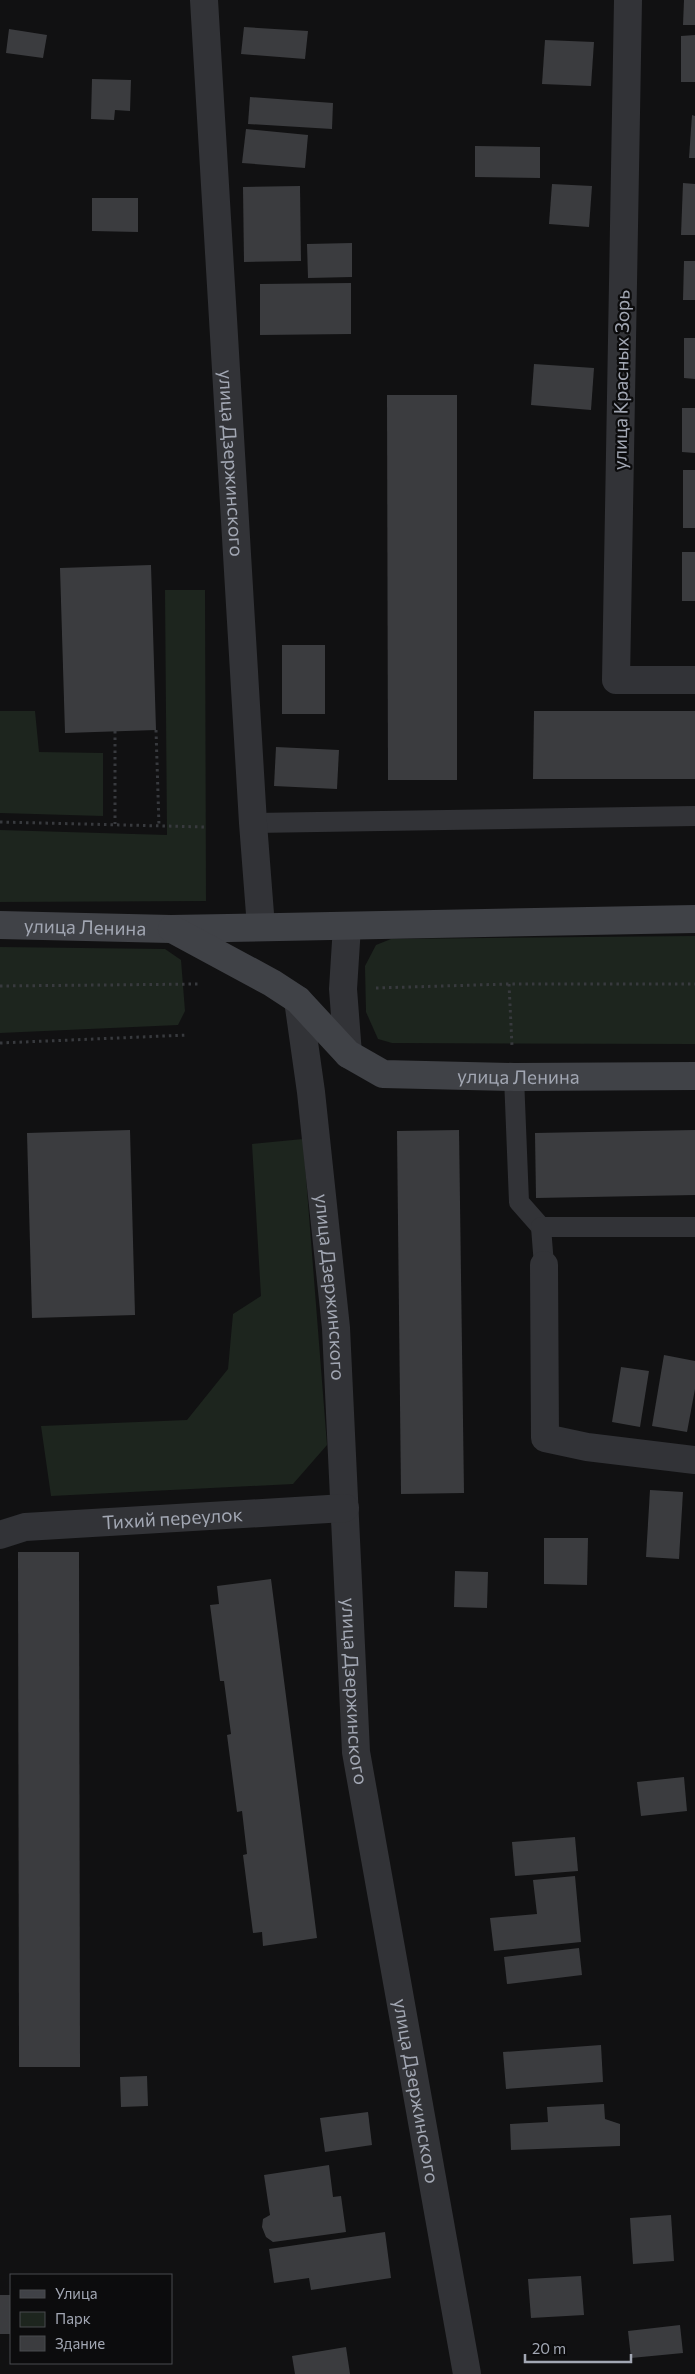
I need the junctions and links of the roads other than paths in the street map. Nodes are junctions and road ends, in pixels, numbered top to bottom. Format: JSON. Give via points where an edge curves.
{"nodes":[{"id":1,"x":204,"y":0,"type":"edge"},
{"id":2,"x":628,"y":0,"type":"edge"},
{"id":3,"x":695,"y":680,"type":"edge"},
{"id":4,"x":695,"y":816,"type":"edge"},
{"id":5,"x":253,"y":823,"type":"junction"},
{"id":6,"x":695,"y":919,"type":"edge"},
{"id":7,"x":0,"y":925,"type":"edge"},
{"id":8,"x":347,"y":926,"type":"junction"},
{"id":9,"x":262,"y":927,"type":"junction"},
{"id":10,"x":171,"y":929,"type":"junction"},
{"id":11,"x":298,"y":1000,"type":"junction"},
{"id":12,"x":348,"y":1054,"type":"junction"},
{"id":13,"x":695,"y":1076,"type":"edge"},
{"id":14,"x":514,"y":1077,"type":"junction"},
{"id":15,"x":541,"y":1226,"type":"junction"},
{"id":16,"x":695,"y":1227,"type":"edge"},
{"id":17,"x":544,"y":1265,"type":"joint"},
{"id":18,"x":695,"y":1460,"type":"edge"},
{"id":19,"x":344,"y":1508,"type":"junction"},
{"id":20,"x":0,"y":1535,"type":"edge"},
{"id":21,"x":467,"y":2374,"type":"edge"}],
"edges":[{"from":1,"to":5,"type":"street","name":"улица Дзержинского"},
{"from":2,"to":3,"type":"street","name":"улица Красных Зорь","via":[[616,680]]},
{"from":4,"to":5,"type":"lane"},
{"from":5,"to":9,"type":"street","name":"улица Дзержинского"},
{"from":6,"to":8,"type":"main road","name":"улица Ленина"},
{"from":7,"to":10,"type":"main road","name":"улица Ленина"},
{"from":8,"to":9,"type":"main road","name":"улица Ленина"},
{"from":8,"to":12,"type":"street","via":[[343,989]]},
{"from":9,"to":10,"type":"main road","name":"улица Ленина"},
{"from":10,"to":11,"type":"main road","name":"улица Ленина"},
{"from":11,"to":12,"type":"main road","name":"улица Ленина"},
{"from":11,"to":19,"type":"street","name":"улица Дзержинского","via":[[336,1328]]},
{"from":12,"to":14,"type":"main road","name":"улица Ленина","via":[[383,1074]]},
{"from":13,"to":14,"type":"main road","name":"улица Ленина"},
{"from":14,"to":15,"type":"lane","via":[[518,1202]]},
{"from":15,"to":16,"type":"lane"},
{"from":15,"to":17,"type":"lane"},
{"from":17,"to":18,"type":"street","via":[[545,1438],[587,1447]]},
{"from":19,"to":20,"type":"street","name":"Тихий переулок","via":[[25,1527]]},
{"from":19,"to":21,"type":"street","name":"улица Дзержинского","via":[[356,1752]]}]}
